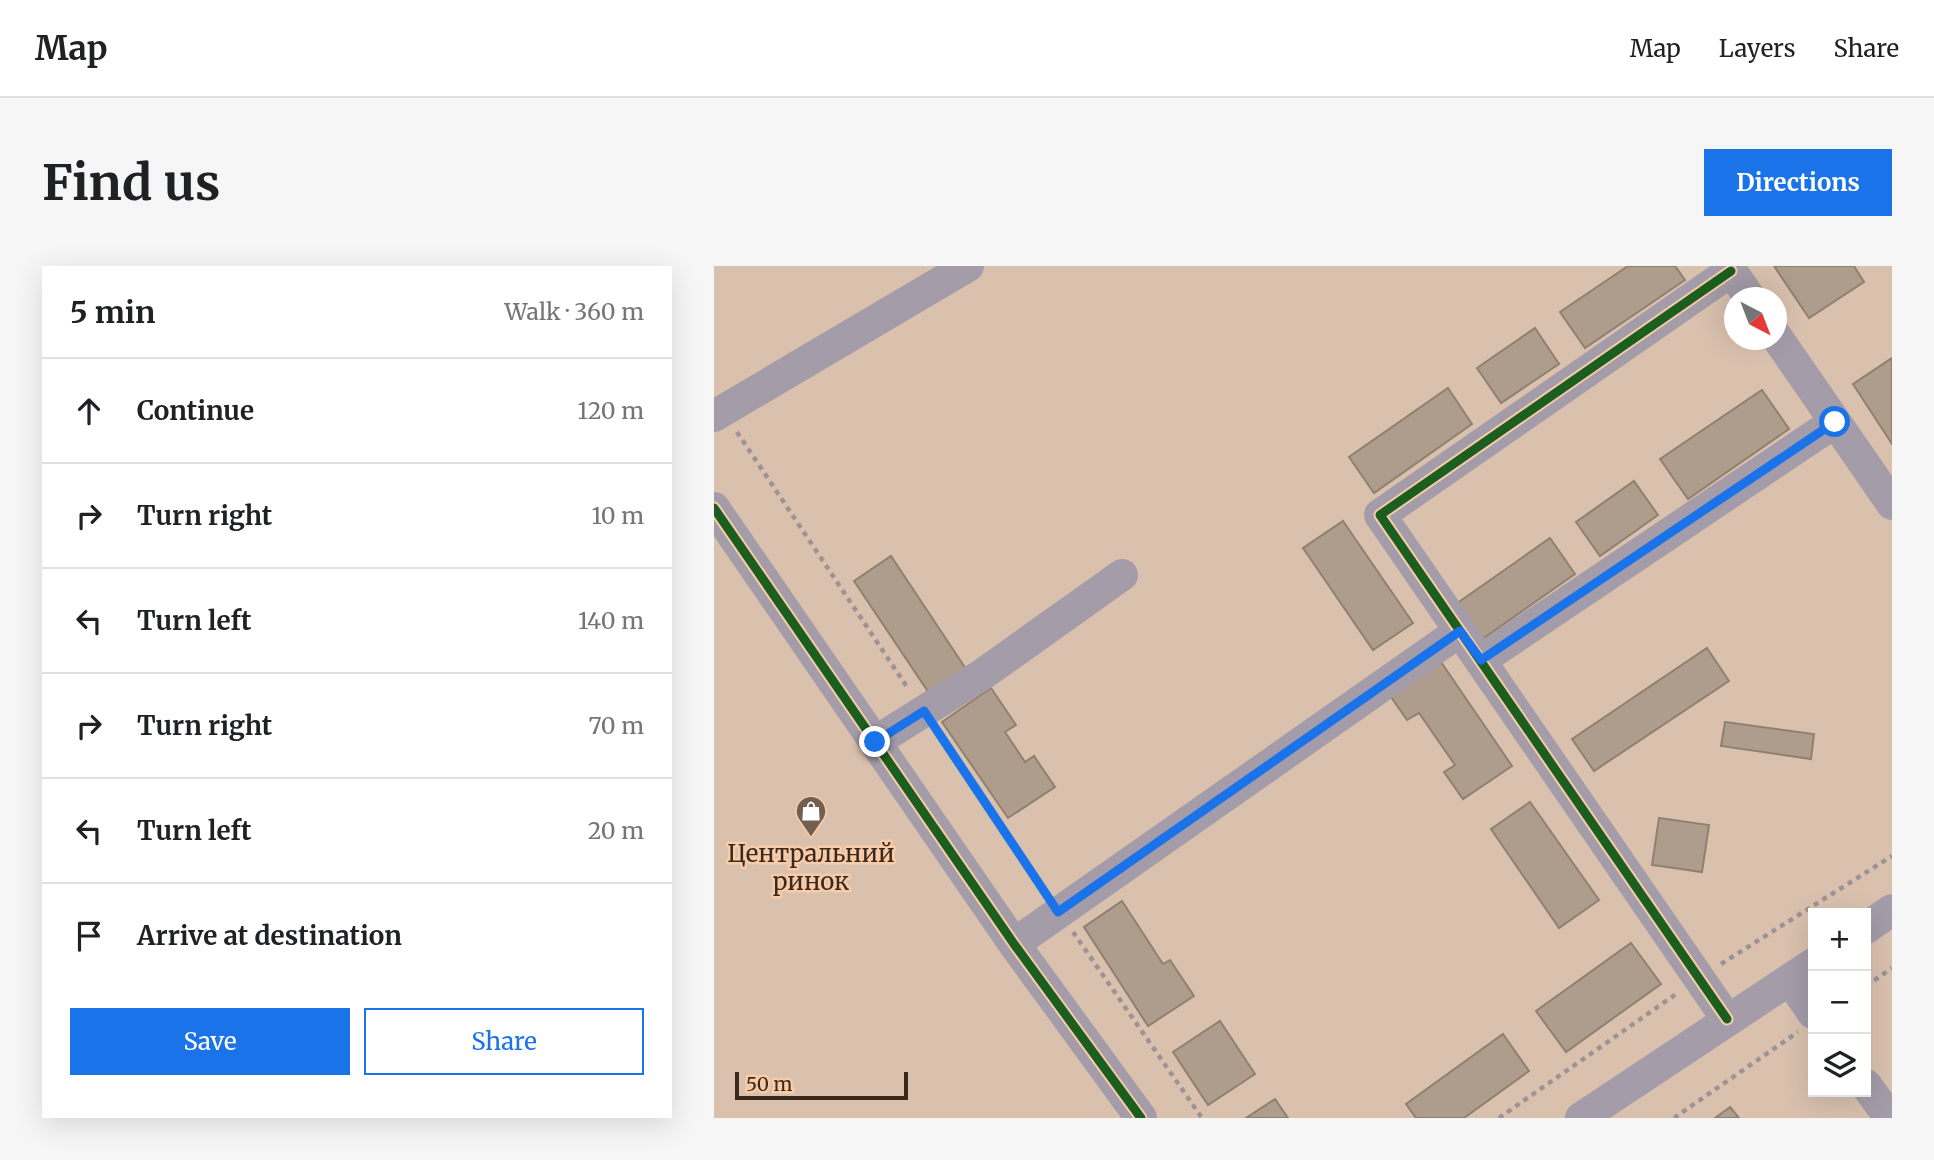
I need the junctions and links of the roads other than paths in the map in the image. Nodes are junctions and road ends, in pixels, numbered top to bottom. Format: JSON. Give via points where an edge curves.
{"nodes":[{"id":1,"x":968,"y":266,"type":"edge"},
{"id":2,"x":1730,"y":268,"type":"edge"},
{"id":3,"x":1743,"y":287,"type":"edge"},
{"id":4,"x":1786,"y":350,"type":"edge"},
{"id":5,"x":718,"y":413,"type":"edge"},
{"id":6,"x":1835,"y":422,"type":"junction"},
{"id":7,"x":1892,"y":504,"type":"edge"},
{"id":8,"x":714,"y":508,"type":"edge"},
{"id":9,"x":1122,"y":575,"type":"dead end"},
{"id":10,"x":1460,"y":631,"type":"junction"},
{"id":11,"x":1481,"y":660,"type":"junction"},
{"id":12,"x":875,"y":742,"type":"junction"},
{"id":13,"x":1892,"y":910,"type":"edge"},
{"id":14,"x":1871,"y":925,"type":"edge"},
{"id":15,"x":1014,"y":944,"type":"junction"},
{"id":16,"x":1801,"y":972,"type":"edge"},
{"id":17,"x":1727,"y":1019,"type":"junction"},
{"id":18,"x":1808,"y":1021,"type":"edge"},
{"id":19,"x":1871,"y":1092,"type":"edge"},
{"id":20,"x":1142,"y":1118,"type":"edge"},
{"id":21,"x":1581,"y":1118,"type":"edge"},
{"id":22,"x":1890,"y":1118,"type":"edge"}],
"edges":[{"from":1,"to":5,"type":"street"},
{"from":2,"to":3,"type":"street"},
{"from":2,"to":10,"type":"street","via":[[1380,515]]},
{"from":4,"to":6,"type":"street"},
{"from":6,"to":7,"type":"street"},
{"from":6,"to":11,"type":"street"},
{"from":8,"to":12,"type":"street"},
{"from":9,"to":12,"type":"street","via":[[983,674]]},
{"from":10,"to":11,"type":"street"},
{"from":10,"to":15,"type":"street"},
{"from":11,"to":17,"type":"street"},
{"from":12,"to":15,"type":"street"},
{"from":13,"to":14,"type":"street"},
{"from":15,"to":20,"type":"street"},
{"from":16,"to":17,"type":"street"},
{"from":16,"to":18,"type":"street"},
{"from":17,"to":21,"type":"street"},
{"from":19,"to":22,"type":"street"}]}
